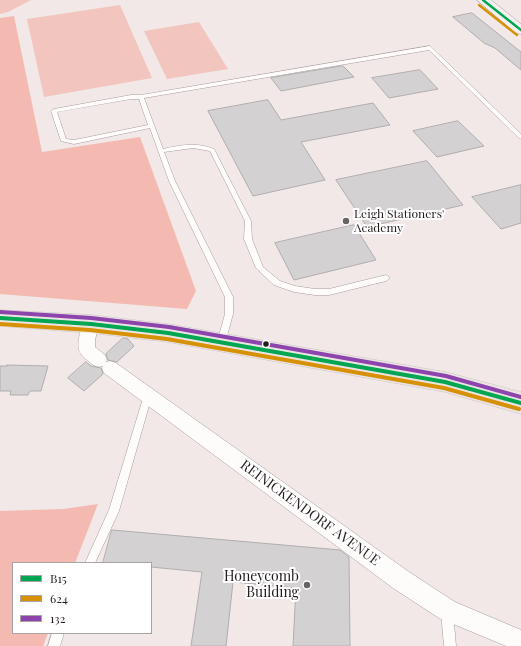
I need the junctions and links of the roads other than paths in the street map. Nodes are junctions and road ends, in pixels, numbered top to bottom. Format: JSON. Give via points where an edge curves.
{"nodes":[{"id":1,"x":482,"y":0,"type":"edge"},
{"id":2,"x":521,"y":30,"type":"edge"},
{"id":3,"x":142,"y":98,"type":"junction"},
{"id":4,"x":152,"y":126,"type":"junction"},
{"id":5,"x":521,"y":137,"type":"edge"},
{"id":6,"x":161,"y":151,"type":"junction"},
{"id":7,"x":386,"y":278,"type":"dead end"},
{"id":8,"x":0,"y":318,"type":"edge"},
{"id":9,"x":91,"y":324,"type":"junction"},
{"id":10,"x":221,"y":343,"type":"junction"},
{"id":11,"x":148,"y":395,"type":"junction"},
{"id":12,"x":521,"y":403,"type":"edge"},
{"id":13,"x":90,"y":562,"type":"edge"},
{"id":14,"x":446,"y":610,"type":"junction"},
{"id":15,"x":58,"y":634,"type":"edge"},
{"id":16,"x":521,"y":641,"type":"edge"},
{"id":17,"x":54,"y":646,"type":"edge"},
{"id":18,"x":450,"y":646,"type":"edge"}],
"edges":[{"from":1,"to":2,"type":"street"},
{"from":3,"to":4,"type":"lane"},
{"from":3,"to":4,"type":"lane","via":[[130,97],[54,111],[63,140],[74,142]]},
{"from":3,"to":5,"type":"lane","via":[[430,48]]},
{"from":4,"to":6,"type":"lane"},
{"from":6,"to":7,"type":"lane","via":[[191,146],[204,146],[212,150],[248,221],[248,239],[260,268],[277,283],[294,289],[329,292]]},
{"from":6,"to":10,"type":"lane","via":[[172,181],[229,297],[230,314]]},
{"from":8,"to":9,"type":"main road"},
{"from":9,"to":10,"type":"main road","via":[[141,329]]},
{"from":9,"to":11,"type":"street","name":"REINICKENDORF AVENUE","via":[[87,350]]},
{"from":10,"to":12,"type":"main road","via":[[445,382]]},
{"from":11,"to":13,"type":"lane","via":[[114,511]]},
{"from":11,"to":14,"type":"street","name":"REINICKENDORF AVENUE","via":[[401,580]]},
{"from":14,"to":16,"type":"street","name":"REINICKENDORF AVENUE"},
{"from":14,"to":18,"type":"lane"},
{"from":15,"to":17,"type":"lane"}]}
